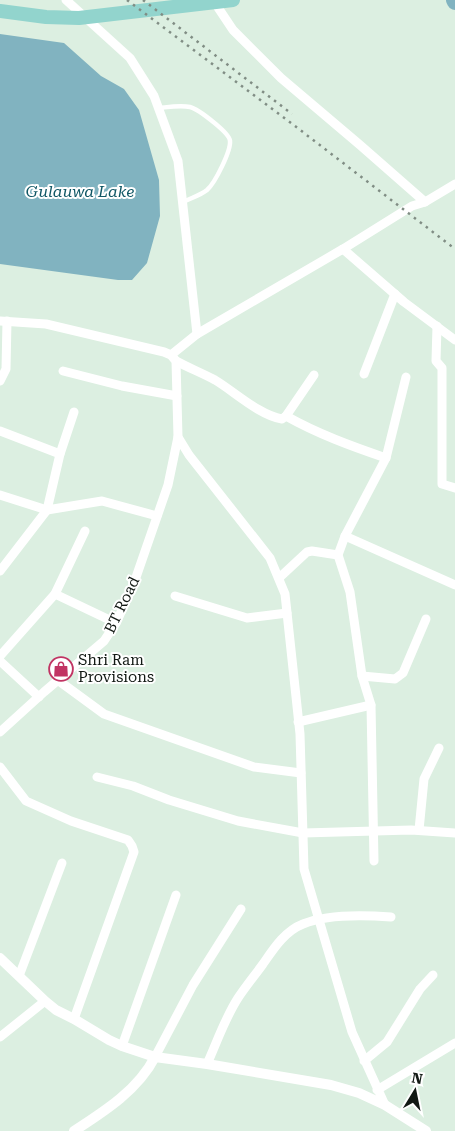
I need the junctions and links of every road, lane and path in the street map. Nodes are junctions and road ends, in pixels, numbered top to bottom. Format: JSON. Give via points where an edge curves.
{"nodes":[{"id":1,"x":66,"y":0,"type":"edge"},
{"id":2,"x":213,"y":0,"type":"edge"},
{"id":3,"x":233,"y":0,"type":"edge"},
{"id":4,"x":0,"y":11,"type":"edge"},
{"id":5,"x":159,"y":108,"type":"junction"},
{"id":6,"x":455,"y":184,"type":"edge"},
{"id":7,"x":183,"y":202,"type":"junction"},
{"id":8,"x":425,"y":202,"type":"junction"},
{"id":9,"x":343,"y":249,"type":"junction"},
{"id":10,"x":395,"y":294,"type":"junction"},
{"id":11,"x":3,"y":321,"type":"edge"},
{"id":12,"x":437,"y":326,"type":"junction"},
{"id":13,"x":197,"y":334,"type":"junction"},
{"id":14,"x":455,"y":340,"type":"edge"},
{"id":15,"x":174,"y":358,"type":"junction"},
{"id":16,"x":63,"y":371,"type":"dead end"},
{"id":17,"x":364,"y":374,"type":"dead end"},
{"id":18,"x":314,"y":375,"type":"dead end"},
{"id":19,"x":406,"y":377,"type":"dead end"},
{"id":20,"x":0,"y":381,"type":"edge"},
{"id":21,"x":177,"y":396,"type":"junction"},
{"id":22,"x":74,"y":412,"type":"dead end"},
{"id":23,"x":286,"y":416,"type":"junction"},
{"id":24,"x":0,"y":432,"type":"edge"},
{"id":25,"x":178,"y":437,"type":"junction"},
{"id":26,"x":60,"y":454,"type":"junction"},
{"id":27,"x":386,"y":458,"type":"junction"},
{"id":28,"x":455,"y":488,"type":"edge"},
{"id":29,"x":0,"y":495,"type":"edge"},
{"id":30,"x":47,"y":510,"type":"junction"},
{"id":31,"x":157,"y":516,"type":"junction"},
{"id":32,"x":85,"y":531,"type":"dead end"},
{"id":33,"x":344,"y":536,"type":"junction"},
{"id":34,"x":338,"y":555,"type":"junction"},
{"id":35,"x":0,"y":571,"type":"edge"},
{"id":36,"x":279,"y":578,"type":"junction"},
{"id":37,"x":455,"y":585,"type":"edge"},
{"id":38,"x":55,"y":594,"type":"junction"},
{"id":39,"x":175,"y":596,"type":"dead end"},
{"id":40,"x":287,"y":614,"type":"junction"},
{"id":41,"x":426,"y":619,"type":"dead end"},
{"id":42,"x":116,"y":623,"type":"junction"},
{"id":43,"x":0,"y":656,"type":"edge"},
{"id":44,"x":0,"y":661,"type":"edge"},
{"id":45,"x":362,"y":676,"type":"junction"},
{"id":46,"x":59,"y":681,"type":"junction"},
{"id":47,"x":39,"y":696,"type":"junction"},
{"id":48,"x":371,"y":705,"type":"junction"},
{"id":49,"x":298,"y":722,"type":"junction"},
{"id":50,"x":0,"y":732,"type":"edge"},
{"id":51,"x":439,"y":748,"type":"dead end"},
{"id":52,"x":0,"y":767,"type":"edge"},
{"id":53,"x":301,"y":773,"type":"junction"},
{"id":54,"x":97,"y":777,"type":"dead end"},
{"id":55,"x":419,"y":830,"type":"junction"},
{"id":56,"x":373,"y":831,"type":"junction"},
{"id":57,"x":303,"y":833,"type":"junction"},
{"id":58,"x":455,"y":833,"type":"edge"},
{"id":59,"x":374,"y":861,"type":"dead end"},
{"id":60,"x":62,"y":863,"type":"dead end"},
{"id":61,"x":176,"y":895,"type":"dead end"},
{"id":62,"x":242,"y":910,"type":"dead end"},
{"id":63,"x":391,"y":917,"type":"dead end"},
{"id":64,"x":320,"y":920,"type":"junction"},
{"id":65,"x":0,"y":958,"type":"edge"},
{"id":66,"x":433,"y":975,"type":"dead end"},
{"id":67,"x":19,"y":976,"type":"junction"},
{"id":68,"x":45,"y":1001,"type":"junction"},
{"id":69,"x":74,"y":1018,"type":"junction"},
{"id":70,"x":0,"y":1037,"type":"edge"},
{"id":71,"x":455,"y":1043,"type":"edge"},
{"id":72,"x":122,"y":1046,"type":"junction"},
{"id":73,"x":155,"y":1057,"type":"junction"},
{"id":74,"x":364,"y":1061,"type":"junction"},
{"id":75,"x":207,"y":1064,"type":"junction"},
{"id":76,"x":377,"y":1090,"type":"junction"},
{"id":77,"x":385,"y":1105,"type":"junction"},
{"id":78,"x":74,"y":1131,"type":"edge"},
{"id":79,"x":426,"y":1131,"type":"edge"}],
"edges":[{"from":1,"to":5,"type":"street","via":[[130,58]]},
{"from":2,"to":8,"type":"street","via":[[233,30],[280,78]]},
{"from":3,"to":4,"type":"main road","via":[[79,18]]},
{"from":5,"to":7,"type":"street","via":[[178,161]]},
{"from":5,"to":7,"type":"lane","via":[[196,109],[230,139],[214,182]]},
{"from":6,"to":8,"type":"street"},
{"from":7,"to":13,"type":"street"},
{"from":8,"to":9,"type":"street","via":[[412,206]]},
{"from":9,"to":10,"type":"street"},
{"from":9,"to":13,"type":"street"},
{"from":10,"to":12,"type":"street"},
{"from":10,"to":17,"type":"street"},
{"from":11,"to":15,"type":"street","via":[[46,324],[164,352]]},
{"from":11,"to":20,"type":"street","via":[[6,369]]},
{"from":12,"to":14,"type":"street"},
{"from":12,"to":28,"type":"street","via":[[436,361],[442,368],[442,484]]},
{"from":13,"to":15,"type":"street"},
{"from":15,"to":21,"type":"street","name":"BT Road"},
{"from":15,"to":23,"type":"street","via":[[265,413],[282,419]]},
{"from":16,"to":21,"type":"street"},
{"from":18,"to":23,"type":"street"},
{"from":19,"to":27,"type":"street"},
{"from":21,"to":25,"type":"street","name":"BT Road"},
{"from":22,"to":26,"type":"street"},
{"from":23,"to":27,"type":"street","via":[[335,441]]},
{"from":24,"to":26,"type":"street"},
{"from":25,"to":31,"type":"street","name":"BT Road","via":[[168,485]]},
{"from":25,"to":36,"type":"street","via":[[270,558]]},
{"from":26,"to":30,"type":"street"},
{"from":27,"to":33,"type":"street"},
{"from":29,"to":30,"type":"street"},
{"from":30,"to":31,"type":"street","via":[[102,501]]},
{"from":30,"to":35,"type":"street"},
{"from":31,"to":42,"type":"street","name":"BT Road","via":[[133,586]]},
{"from":32,"to":38,"type":"street"},
{"from":33,"to":34,"type":"street"},
{"from":33,"to":37,"type":"street"},
{"from":34,"to":36,"type":"street","via":[[308,552]]},
{"from":34,"to":45,"type":"street","via":[[350,592]]},
{"from":36,"to":40,"type":"street","via":[[286,594]]},
{"from":38,"to":42,"type":"street"},
{"from":38,"to":43,"type":"street"},
{"from":39,"to":40,"type":"street","via":[[247,618]]},
{"from":40,"to":49,"type":"street"},
{"from":41,"to":45,"type":"street","via":[[399,678]]},
{"from":42,"to":46,"type":"street","name":"BT Road","via":[[104,641]]},
{"from":44,"to":47,"type":"street"},
{"from":45,"to":48,"type":"street"},
{"from":46,"to":47,"type":"street","name":"BT Road"},
{"from":46,"to":53,"type":"street","via":[[104,714],[254,767]]},
{"from":47,"to":50,"type":"street","name":"BT Road"},
{"from":48,"to":49,"type":"street"},
{"from":48,"to":56,"type":"street"},
{"from":49,"to":53,"type":"street"},
{"from":51,"to":55,"type":"street","via":[[424,779]]},
{"from":52,"to":69,"type":"street","via":[[26,801],[128,840],[134,852]]},
{"from":53,"to":57,"type":"street"},
{"from":54,"to":57,"type":"street","via":[[238,821]]},
{"from":55,"to":56,"type":"street"},
{"from":55,"to":58,"type":"street"},
{"from":56,"to":57,"type":"street"},
{"from":56,"to":59,"type":"street"},
{"from":57,"to":64,"type":"street","via":[[304,869]]},
{"from":60,"to":67,"type":"street"},
{"from":61,"to":72,"type":"street"},
{"from":62,"to":73,"type":"street","via":[[194,985]]},
{"from":63,"to":64,"type":"street","via":[[360,915]]},
{"from":64,"to":74,"type":"street","via":[[352,1032]]},
{"from":64,"to":75,"type":"street","via":[[297,927],[278,942],[238,999]]},
{"from":65,"to":67,"type":"street"},
{"from":66,"to":74,"type":"street","via":[[420,989],[387,1042]]},
{"from":67,"to":68,"type":"street"},
{"from":68,"to":69,"type":"street"},
{"from":68,"to":70,"type":"street"},
{"from":69,"to":72,"type":"street"},
{"from":71,"to":76,"type":"street"},
{"from":72,"to":73,"type":"street"},
{"from":73,"to":75,"type":"street"},
{"from":73,"to":78,"type":"street","via":[[148,1072],[136,1085]]},
{"from":74,"to":76,"type":"street"},
{"from":75,"to":77,"type":"street","via":[[331,1085]]},
{"from":76,"to":77,"type":"street"},
{"from":77,"to":79,"type":"street"}]}
